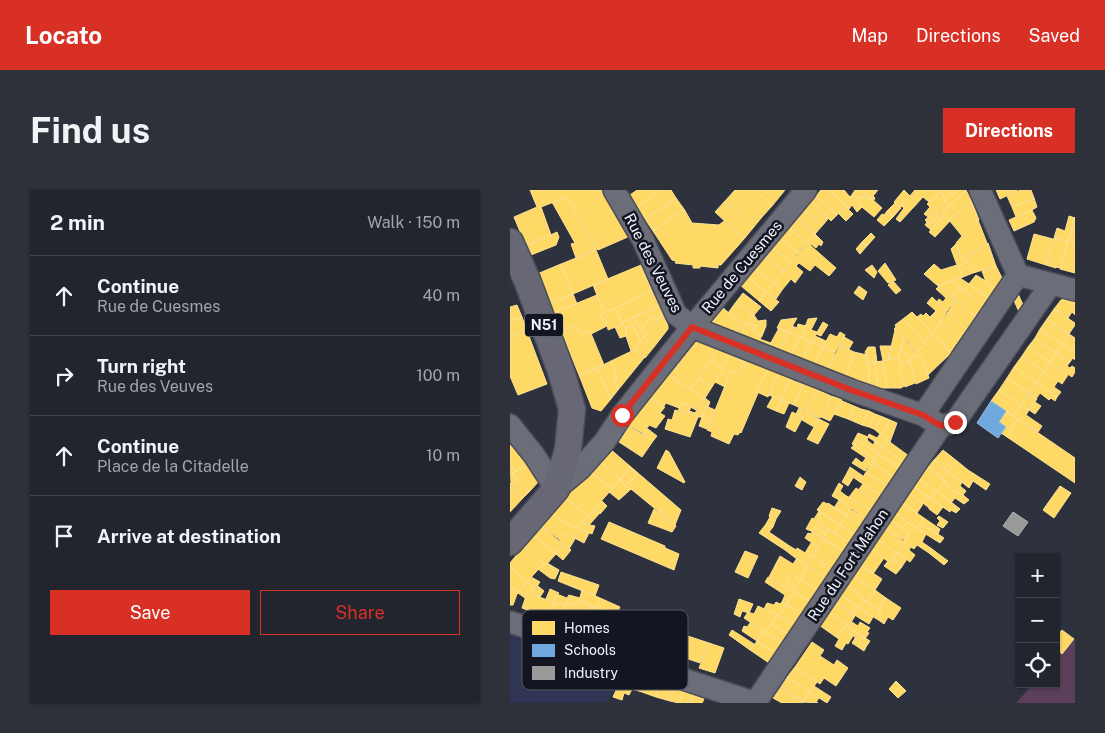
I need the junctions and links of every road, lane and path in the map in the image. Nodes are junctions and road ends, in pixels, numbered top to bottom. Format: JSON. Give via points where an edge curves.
{"nodes":[{"id":1,"x":614,"y":190,"type":"edge"},
{"id":2,"x":806,"y":190,"type":"edge"},
{"id":3,"x":980,"y":190,"type":"edge"},
{"id":4,"x":510,"y":242,"type":"edge"},
{"id":5,"x":1018,"y":275,"type":"junction"},
{"id":6,"x":1051,"y":284,"type":"junction"},
{"id":7,"x":1075,"y":290,"type":"edge"},
{"id":8,"x":692,"y":327,"type":"junction"},
{"id":9,"x":923,"y":415,"type":"junction"},
{"id":10,"x":510,"y":425,"type":"edge"},
{"id":11,"x":941,"y":426,"type":"junction"},
{"id":12,"x":556,"y":489,"type":"junction"},
{"id":13,"x":510,"y":542,"type":"edge"},
{"id":14,"x":510,"y":622,"type":"edge"},
{"id":15,"x":522,"y":626,"type":"edge"},
{"id":16,"x":688,"y":681,"type":"edge"},
{"id":17,"x":756,"y":703,"type":"edge"}],
"edges":[{"from":1,"to":8,"type":"street","name":"Rue des Veuves","via":[[643,240],[676,314]]},
{"from":2,"to":8,"type":"street","name":"Rue de Cuesmes"},
{"from":3,"to":5,"type":"street"},
{"from":4,"to":12,"type":"main road","number":"N51","via":[[562,370],[572,409],[568,450]]},
{"from":5,"to":6,"type":"street"},
{"from":5,"to":9,"type":"street"},
{"from":6,"to":7,"type":"street"},
{"from":6,"to":11,"type":"street","via":[[955,422]]},
{"from":8,"to":9,"type":"street","name":"Rue des Veuves"},
{"from":8,"to":12,"type":"street","name":"Rue de Cuesmes","via":[[605,441],[580,469]]},
{"from":9,"to":11,"type":"street","name":"Rue des Veuves"},
{"from":10,"to":12,"type":"street"},
{"from":11,"to":17,"type":"street","name":"Rue du Fort Mahon"},
{"from":12,"to":13,"type":"main road","number":"N51"},
{"from":14,"to":15,"type":"street"},
{"from":16,"to":17,"type":"street"}]}
